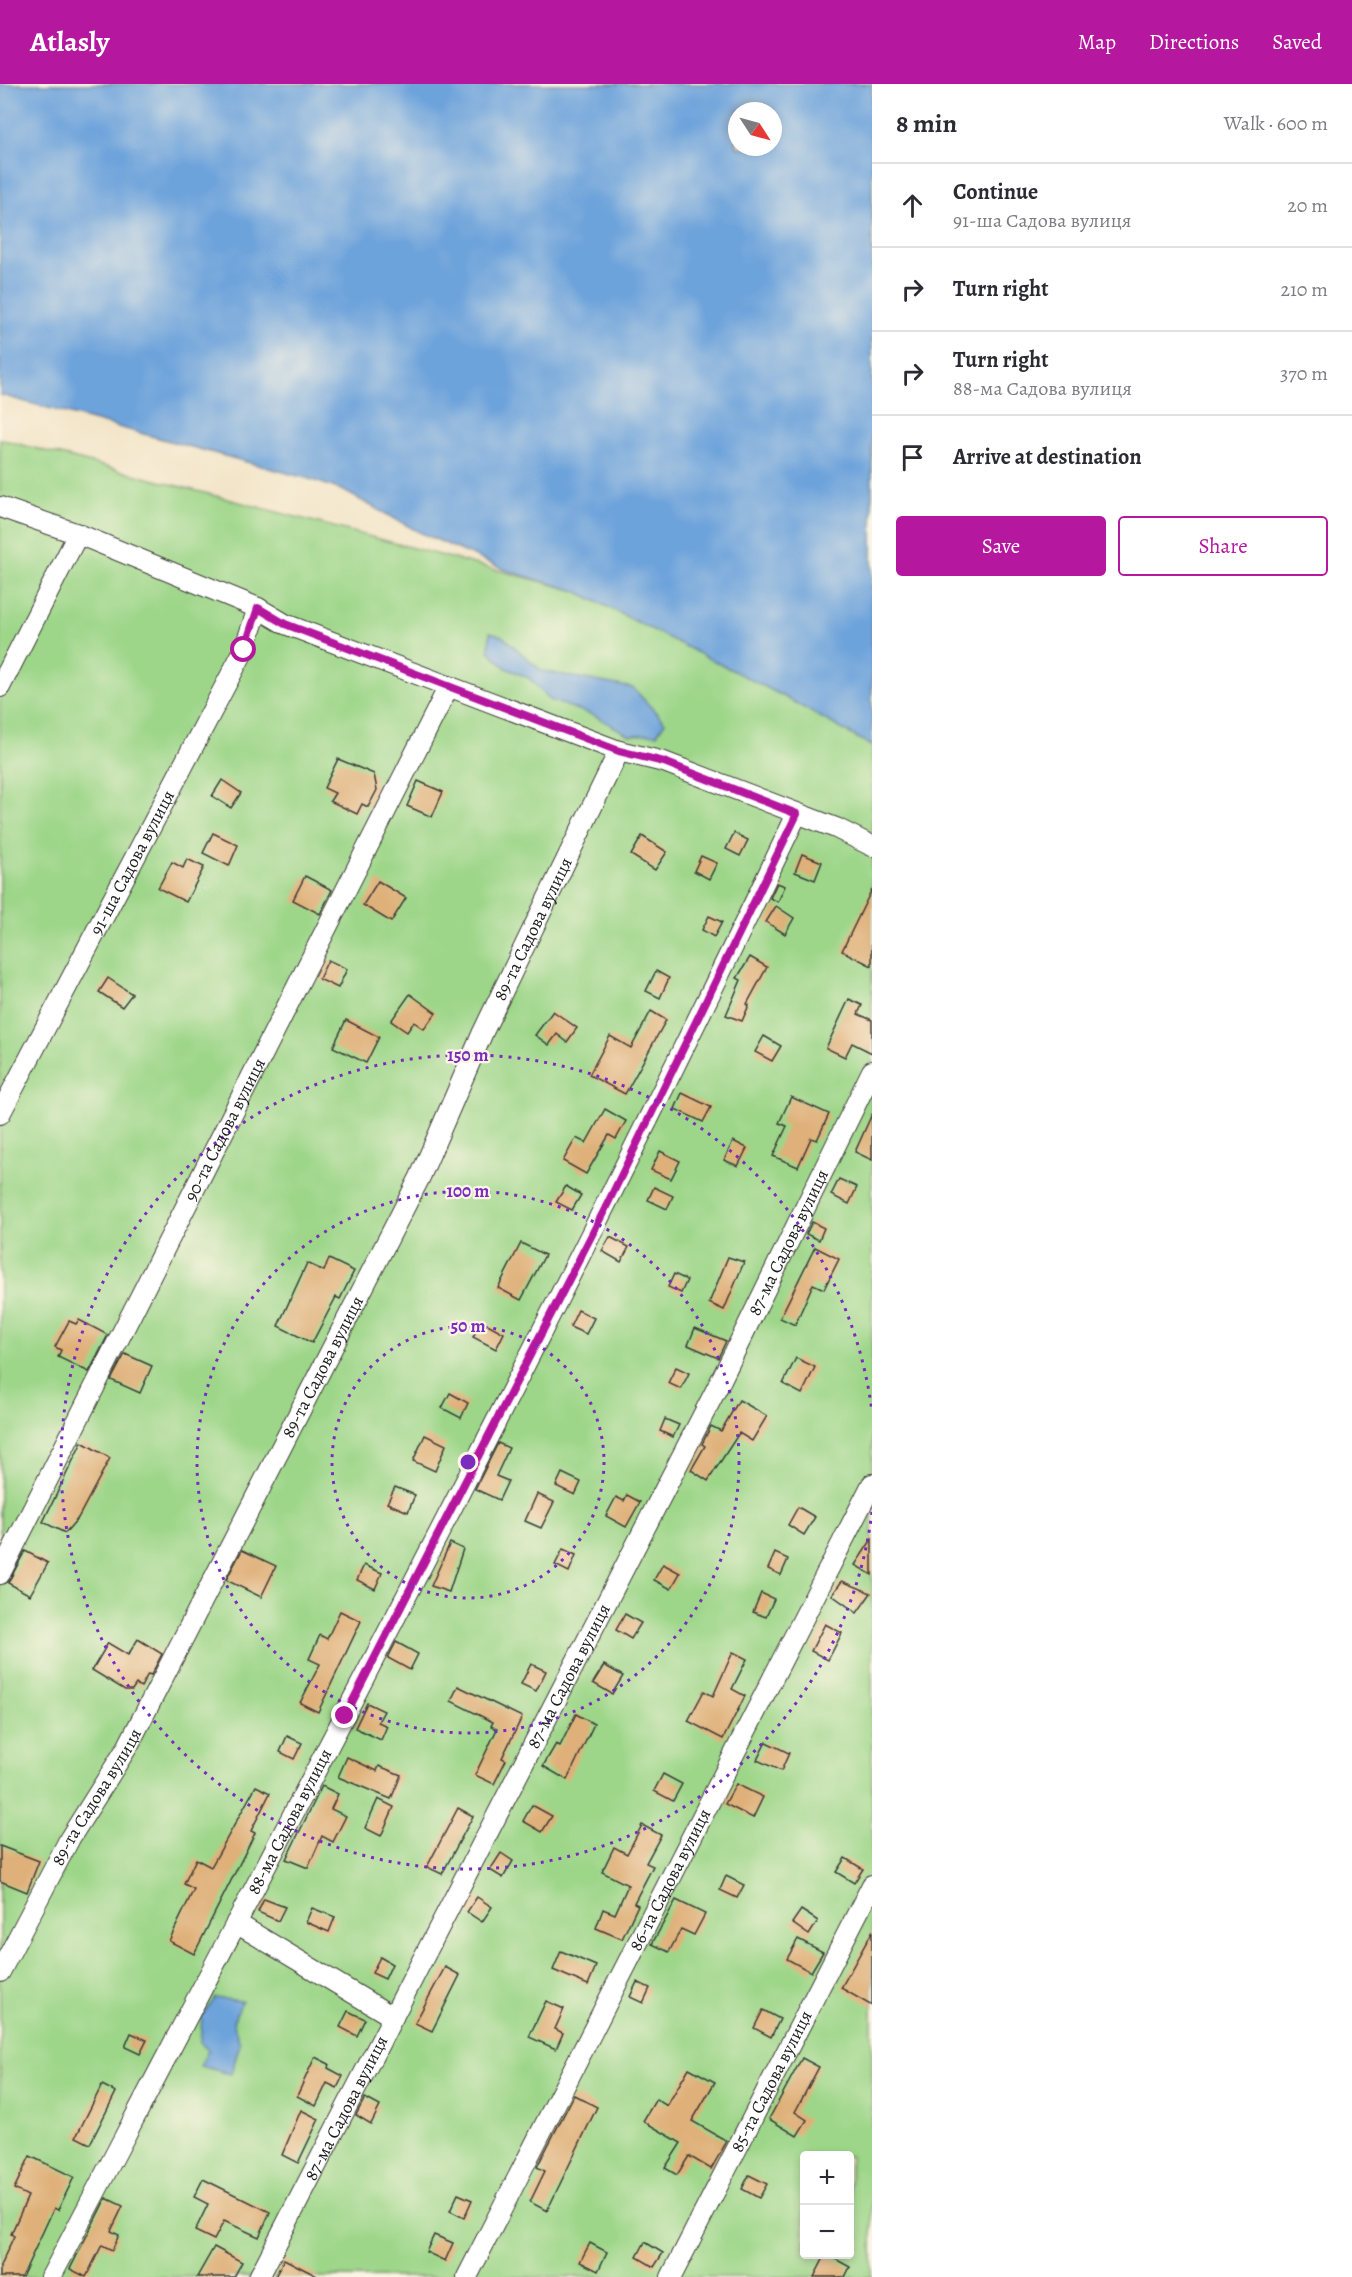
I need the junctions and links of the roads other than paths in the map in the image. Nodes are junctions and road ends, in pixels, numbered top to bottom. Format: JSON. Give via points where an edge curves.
{"nodes":[{"id":1,"x":0,"y":507,"type":"edge"},
{"id":2,"x":78,"y":534,"type":"junction"},
{"id":3,"x":258,"y":608,"type":"junction"},
{"id":4,"x":449,"y":686,"type":"junction"},
{"id":5,"x":0,"y":687,"type":"edge"},
{"id":6,"x":619,"y":751,"type":"junction"},
{"id":7,"x":797,"y":814,"type":"junction"},
{"id":8,"x":872,"y":846,"type":"edge"},
{"id":9,"x":872,"y":1071,"type":"edge"},
{"id":10,"x":0,"y":1114,"type":"edge"},
{"id":11,"x":872,"y":1484,"type":"edge"},
{"id":12,"x":0,"y":1574,"type":"edge"},
{"id":13,"x":872,"y":1885,"type":"edge"},
{"id":14,"x":236,"y":1923,"type":"junction"},
{"id":15,"x":0,"y":1972,"type":"edge"},
{"id":16,"x":393,"y":2017,"type":"junction"},
{"id":17,"x":51,"y":2277,"type":"edge"},
{"id":18,"x":259,"y":2277,"type":"edge"},
{"id":19,"x":467,"y":2277,"type":"edge"},
{"id":20,"x":671,"y":2277,"type":"edge"}],
"edges":[{"from":1,"to":2,"type":"street"},
{"from":2,"to":3,"type":"street"},
{"from":2,"to":5,"type":"street"},
{"from":3,"to":4,"type":"street","via":[[285,624]]},
{"from":3,"to":10,"type":"street","name":"91-ша Садова вулиця","via":[[238,660]]},
{"from":4,"to":6,"type":"street"},
{"from":4,"to":12,"type":"street","name":"90-та Садова вулиця"},
{"from":6,"to":7,"type":"street","via":[[664,762]]},
{"from":6,"to":15,"type":"street","name":"89-та Садова вулиця","via":[[483,1032],[420,1177],[128,1746],[70,1838]]},
{"from":7,"to":8,"type":"street"},
{"from":7,"to":14,"type":"street","name":"88-ма Садова вулиця","via":[[605,1209]]},
{"from":9,"to":16,"type":"street","name":"87-ма Садова вулиця","via":[[718,1386]]},
{"from":11,"to":19,"type":"street","name":"86-та Садова вулиця"},
{"from":13,"to":20,"type":"street","name":"85-та Садова вулиця"},
{"from":14,"to":16,"type":"street"},
{"from":14,"to":17,"type":"street","name":"88-ма Садова вулиця"},
{"from":16,"to":18,"type":"street","name":"87-ма Садова вулиця"}]}
